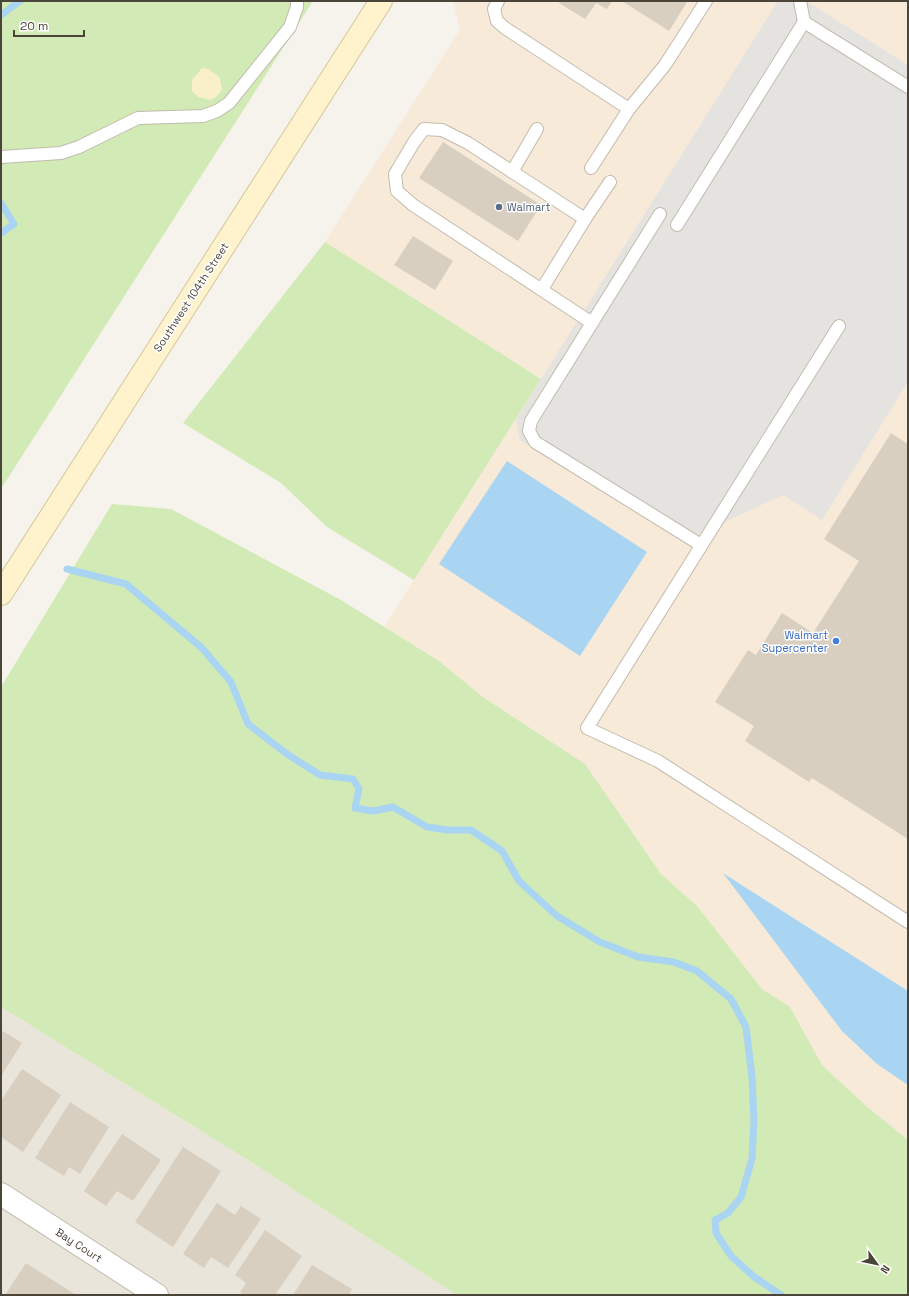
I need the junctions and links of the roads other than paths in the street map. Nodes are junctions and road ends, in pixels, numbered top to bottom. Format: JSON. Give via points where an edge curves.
{"nodes":[{"id":1,"x":297,"y":1,"type":"edge"},
{"id":2,"x":381,"y":1,"type":"edge"},
{"id":3,"x":498,"y":1,"type":"edge"},
{"id":4,"x":706,"y":1,"type":"edge"},
{"id":5,"x":800,"y":1,"type":"edge"},
{"id":6,"x":804,"y":22,"type":"junction"},
{"id":7,"x":908,"y":87,"type":"edge"},
{"id":8,"x":629,"y":109,"type":"junction"},
{"id":9,"x":537,"y":129,"type":"dead end"},
{"id":10,"x":1,"y":157,"type":"edge"},
{"id":11,"x":591,"y":168,"type":"dead end"},
{"id":12,"x":512,"y":172,"type":"junction"},
{"id":13,"x":610,"y":182,"type":"dead end"},
{"id":14,"x":660,"y":214,"type":"dead end"},
{"id":15,"x":585,"y":219,"type":"junction"},
{"id":16,"x":677,"y":225,"type":"dead end"},
{"id":17,"x":542,"y":289,"type":"junction"},
{"id":18,"x":592,"y":323,"type":"junction"},
{"id":19,"x":839,"y":326,"type":"dead end"},
{"id":20,"x":701,"y":545,"type":"junction"},
{"id":21,"x":1,"y":594,"type":"edge"},
{"id":22,"x":908,"y":922,"type":"edge"},
{"id":23,"x":1,"y":1194,"type":"edge"},
{"id":24,"x":147,"y":1292,"type":"edge"}],
"edges":[{"from":1,"to":10,"type":"lane","via":[[290,27],[229,103],[217,111],[203,116],[138,118],[79,147],[61,152]]},
{"from":2,"to":21,"type":"main road","name":"Southwest 104th Street"},
{"from":3,"to":8,"type":"lane","via":[[494,9],[497,21],[505,28]]},
{"from":4,"to":8,"type":"lane","via":[[665,64]]},
{"from":5,"to":6,"type":"lane"},
{"from":6,"to":7,"type":"lane"},
{"from":6,"to":16,"type":"lane"},
{"from":8,"to":11,"type":"lane"},
{"from":9,"to":12,"type":"lane"},
{"from":12,"to":15,"type":"lane"},
{"from":12,"to":17,"type":"lane","via":[[468,143],[442,130],[424,129],[395,174],[397,191],[413,205]]},
{"from":13,"to":15,"type":"lane"},
{"from":14,"to":18,"type":"lane"},
{"from":15,"to":17,"type":"lane"},
{"from":17,"to":18,"type":"lane"},
{"from":18,"to":20,"type":"lane","via":[[531,421],[528,431],[535,442]]},
{"from":19,"to":20,"type":"lane"},
{"from":20,"to":22,"type":"lane","via":[[587,728],[658,761]]},
{"from":23,"to":24,"type":"street","name":"Bay Court"}]}
